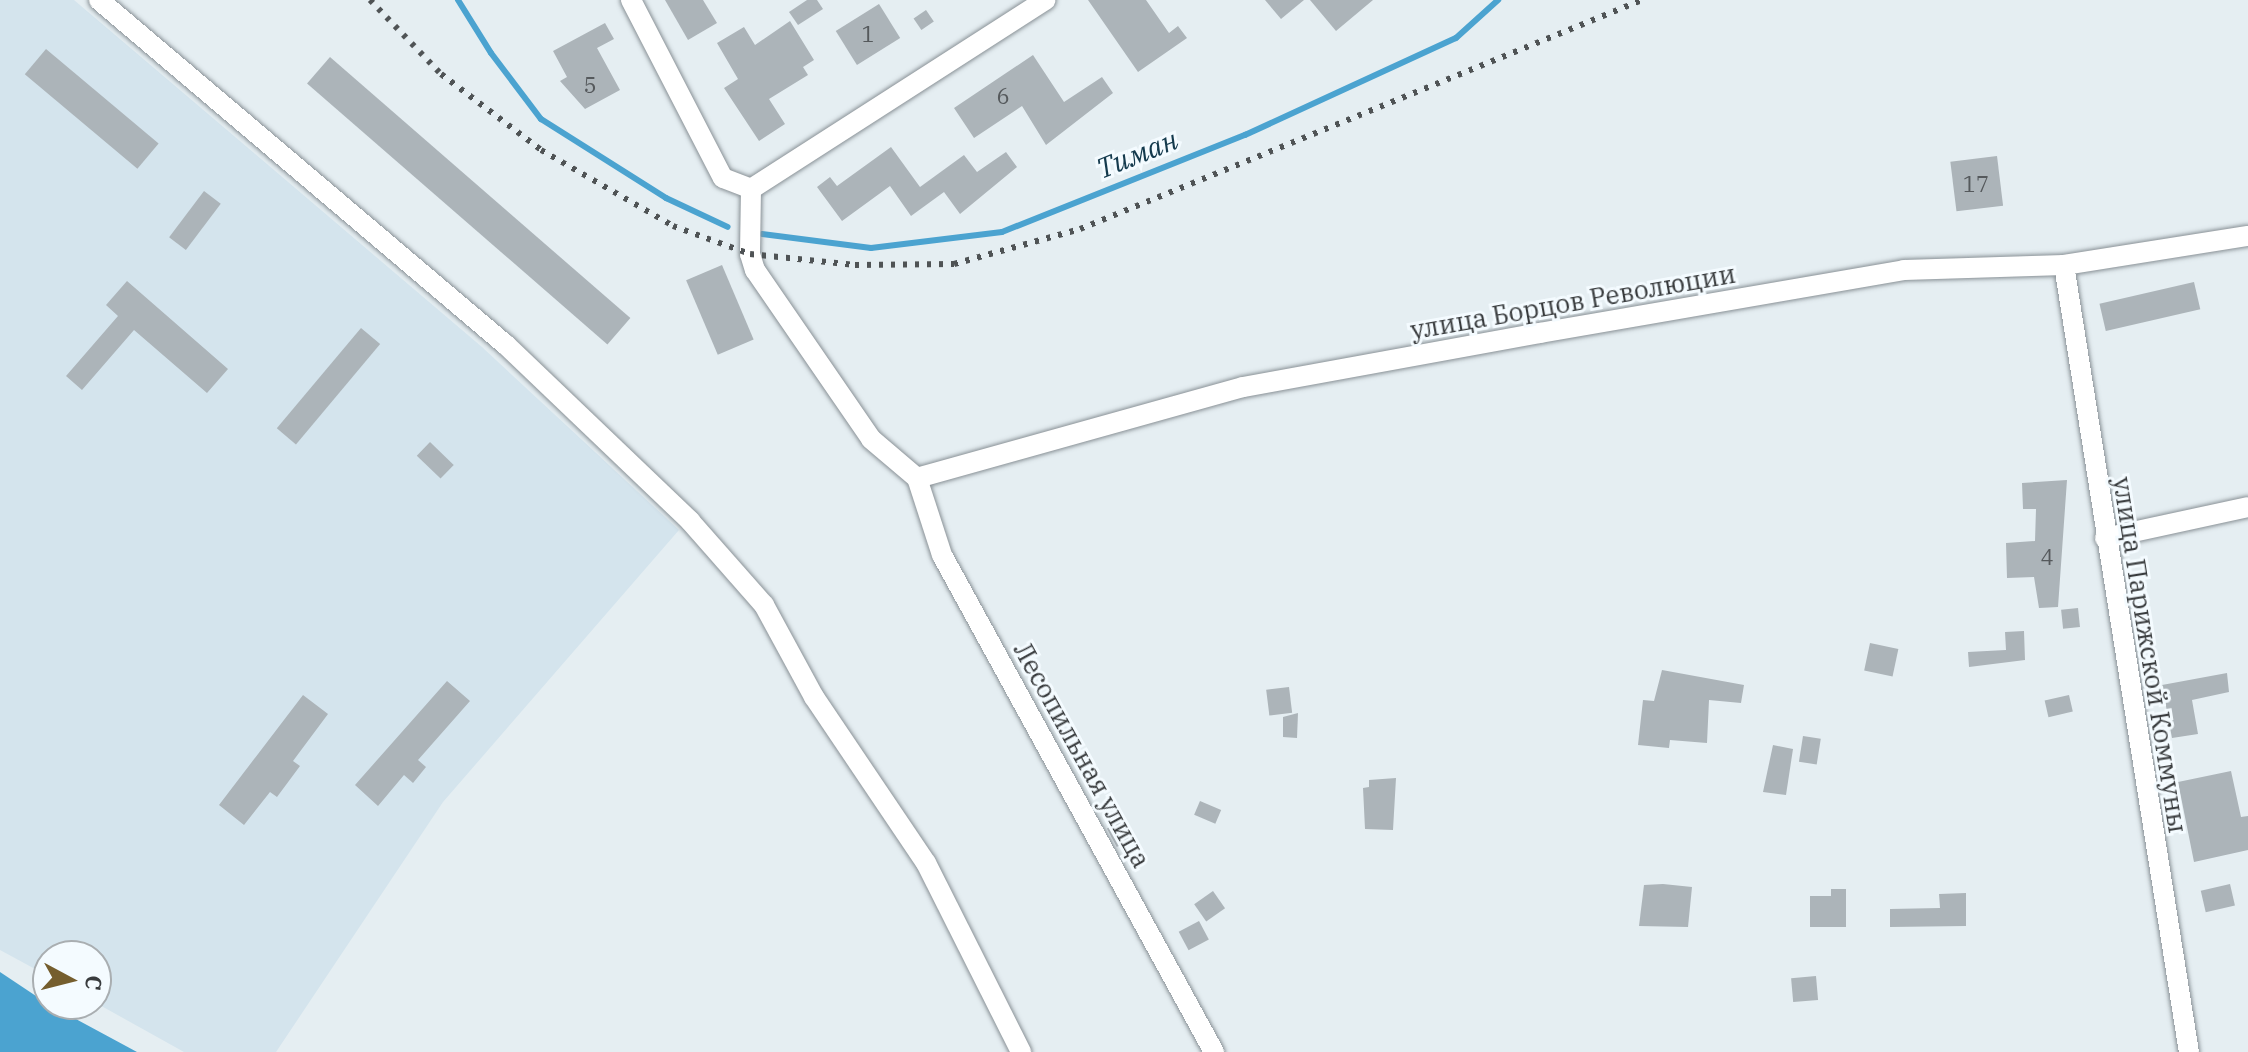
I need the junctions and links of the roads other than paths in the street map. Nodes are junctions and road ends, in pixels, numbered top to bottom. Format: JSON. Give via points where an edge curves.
{"nodes":[{"id":1,"x":99,"y":0,"type":"edge"},
{"id":2,"x":631,"y":0,"type":"edge"},
{"id":3,"x":1045,"y":0,"type":"edge"},
{"id":4,"x":751,"y":189,"type":"junction"},
{"id":5,"x":2248,"y":236,"type":"edge"},
{"id":6,"x":2064,"y":265,"type":"junction"},
{"id":7,"x":917,"y":478,"type":"junction"},
{"id":8,"x":2248,"y":507,"type":"edge"},
{"id":9,"x":2105,"y":538,"type":"junction"},
{"id":10,"x":1021,"y":1052,"type":"edge"},
{"id":11,"x":1214,"y":1052,"type":"edge"},
{"id":12,"x":2189,"y":1052,"type":"edge"}],
"edges":[{"from":1,"to":10,"type":"street","via":[[506,345],[690,521],[764,605],[814,697],[926,863]]},
{"from":2,"to":4,"type":"street","via":[[723,178]]},
{"from":3,"to":4,"type":"street"},
{"from":4,"to":7,"type":"street","via":[[750,254],[755,270],[871,439]]},
{"from":5,"to":6,"type":"street","name":"улица Борцов Революции"},
{"from":6,"to":7,"type":"street","name":"улица Борцов Революции","via":[[1904,270],[1243,387]]},
{"from":6,"to":9,"type":"street","name":"улица Парижской Коммуны"},
{"from":7,"to":11,"type":"street","name":"Лесопильная улица","via":[[942,555]]},
{"from":8,"to":9,"type":"street"},
{"from":9,"to":12,"type":"street","name":"улица Парижской Коммуны"}]}
